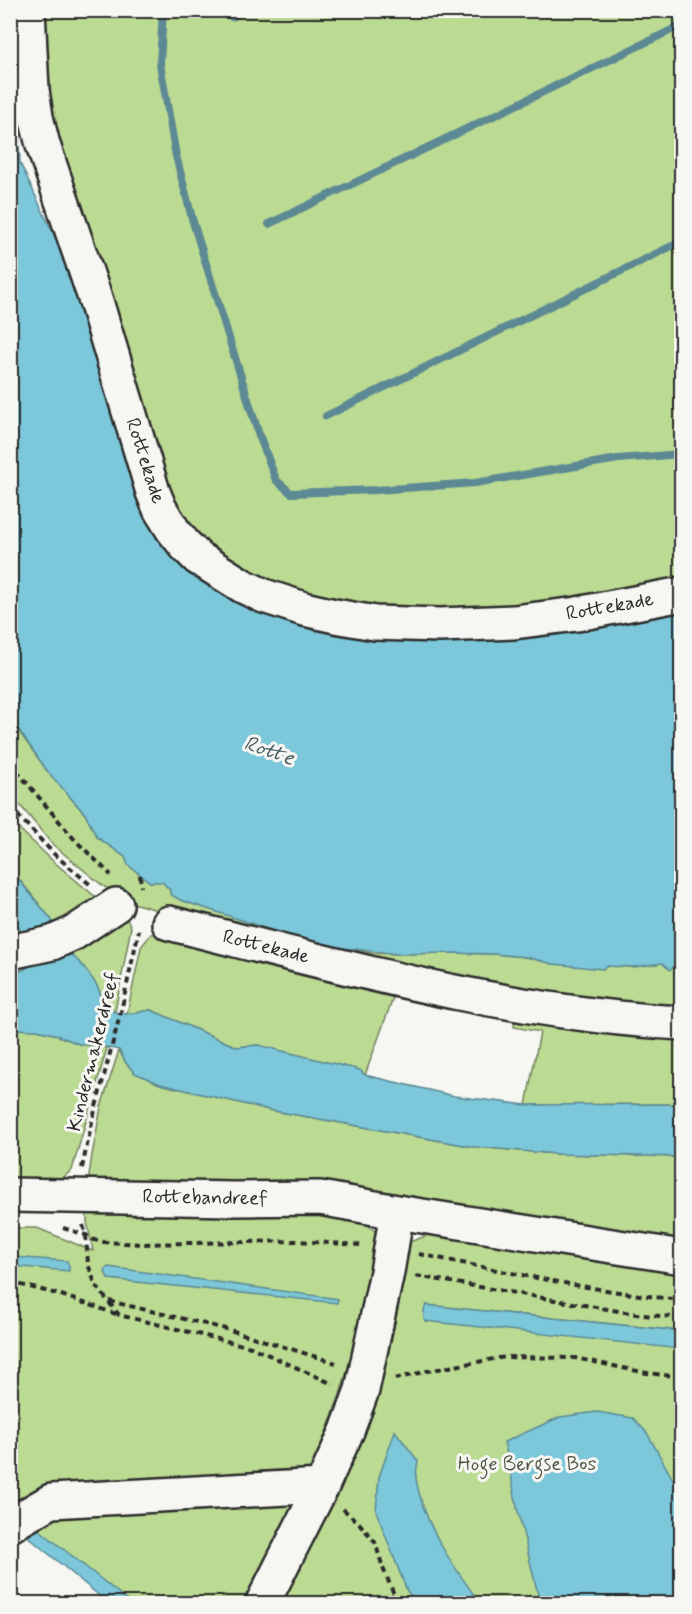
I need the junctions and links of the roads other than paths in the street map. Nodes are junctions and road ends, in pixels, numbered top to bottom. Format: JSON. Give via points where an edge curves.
{"nodes":[{"id":1,"x":28,"y":10,"type":"edge"},
{"id":2,"x":681,"y":594,"type":"edge"},
{"id":3,"x":33,"y":948,"type":"edge"},
{"id":4,"x":681,"y":1023,"type":"edge"},
{"id":5,"x":10,"y":1195,"type":"edge"},
{"id":6,"x":397,"y":1212,"type":"junction"},
{"id":7,"x":681,"y":1257,"type":"edge"},
{"id":8,"x":318,"y":1493,"type":"junction"},
{"id":9,"x":10,"y":1525,"type":"edge"},
{"id":10,"x":262,"y":1604,"type":"edge"}],
"edges":[{"from":1,"to":2,"type":"street","name":"Rottekade","via":[[32,90],[43,145],[96,301],[153,492],[173,530],[198,558],[264,596],[304,609],[375,623],[514,622]]},
{"from":3,"to":4,"type":"street","name":"Rottekade","via":[[135,905],[382,976],[563,1012]]},
{"from":5,"to":6,"type":"street","name":"Rottebandreef","via":[[320,1198]]},
{"from":6,"to":7,"type":"street","name":"Rottebandreef"},
{"from":6,"to":8,"type":"street","via":[[362,1390]]},
{"from":8,"to":9,"type":"street","via":[[51,1501]]},
{"from":8,"to":10,"type":"street"}]}
